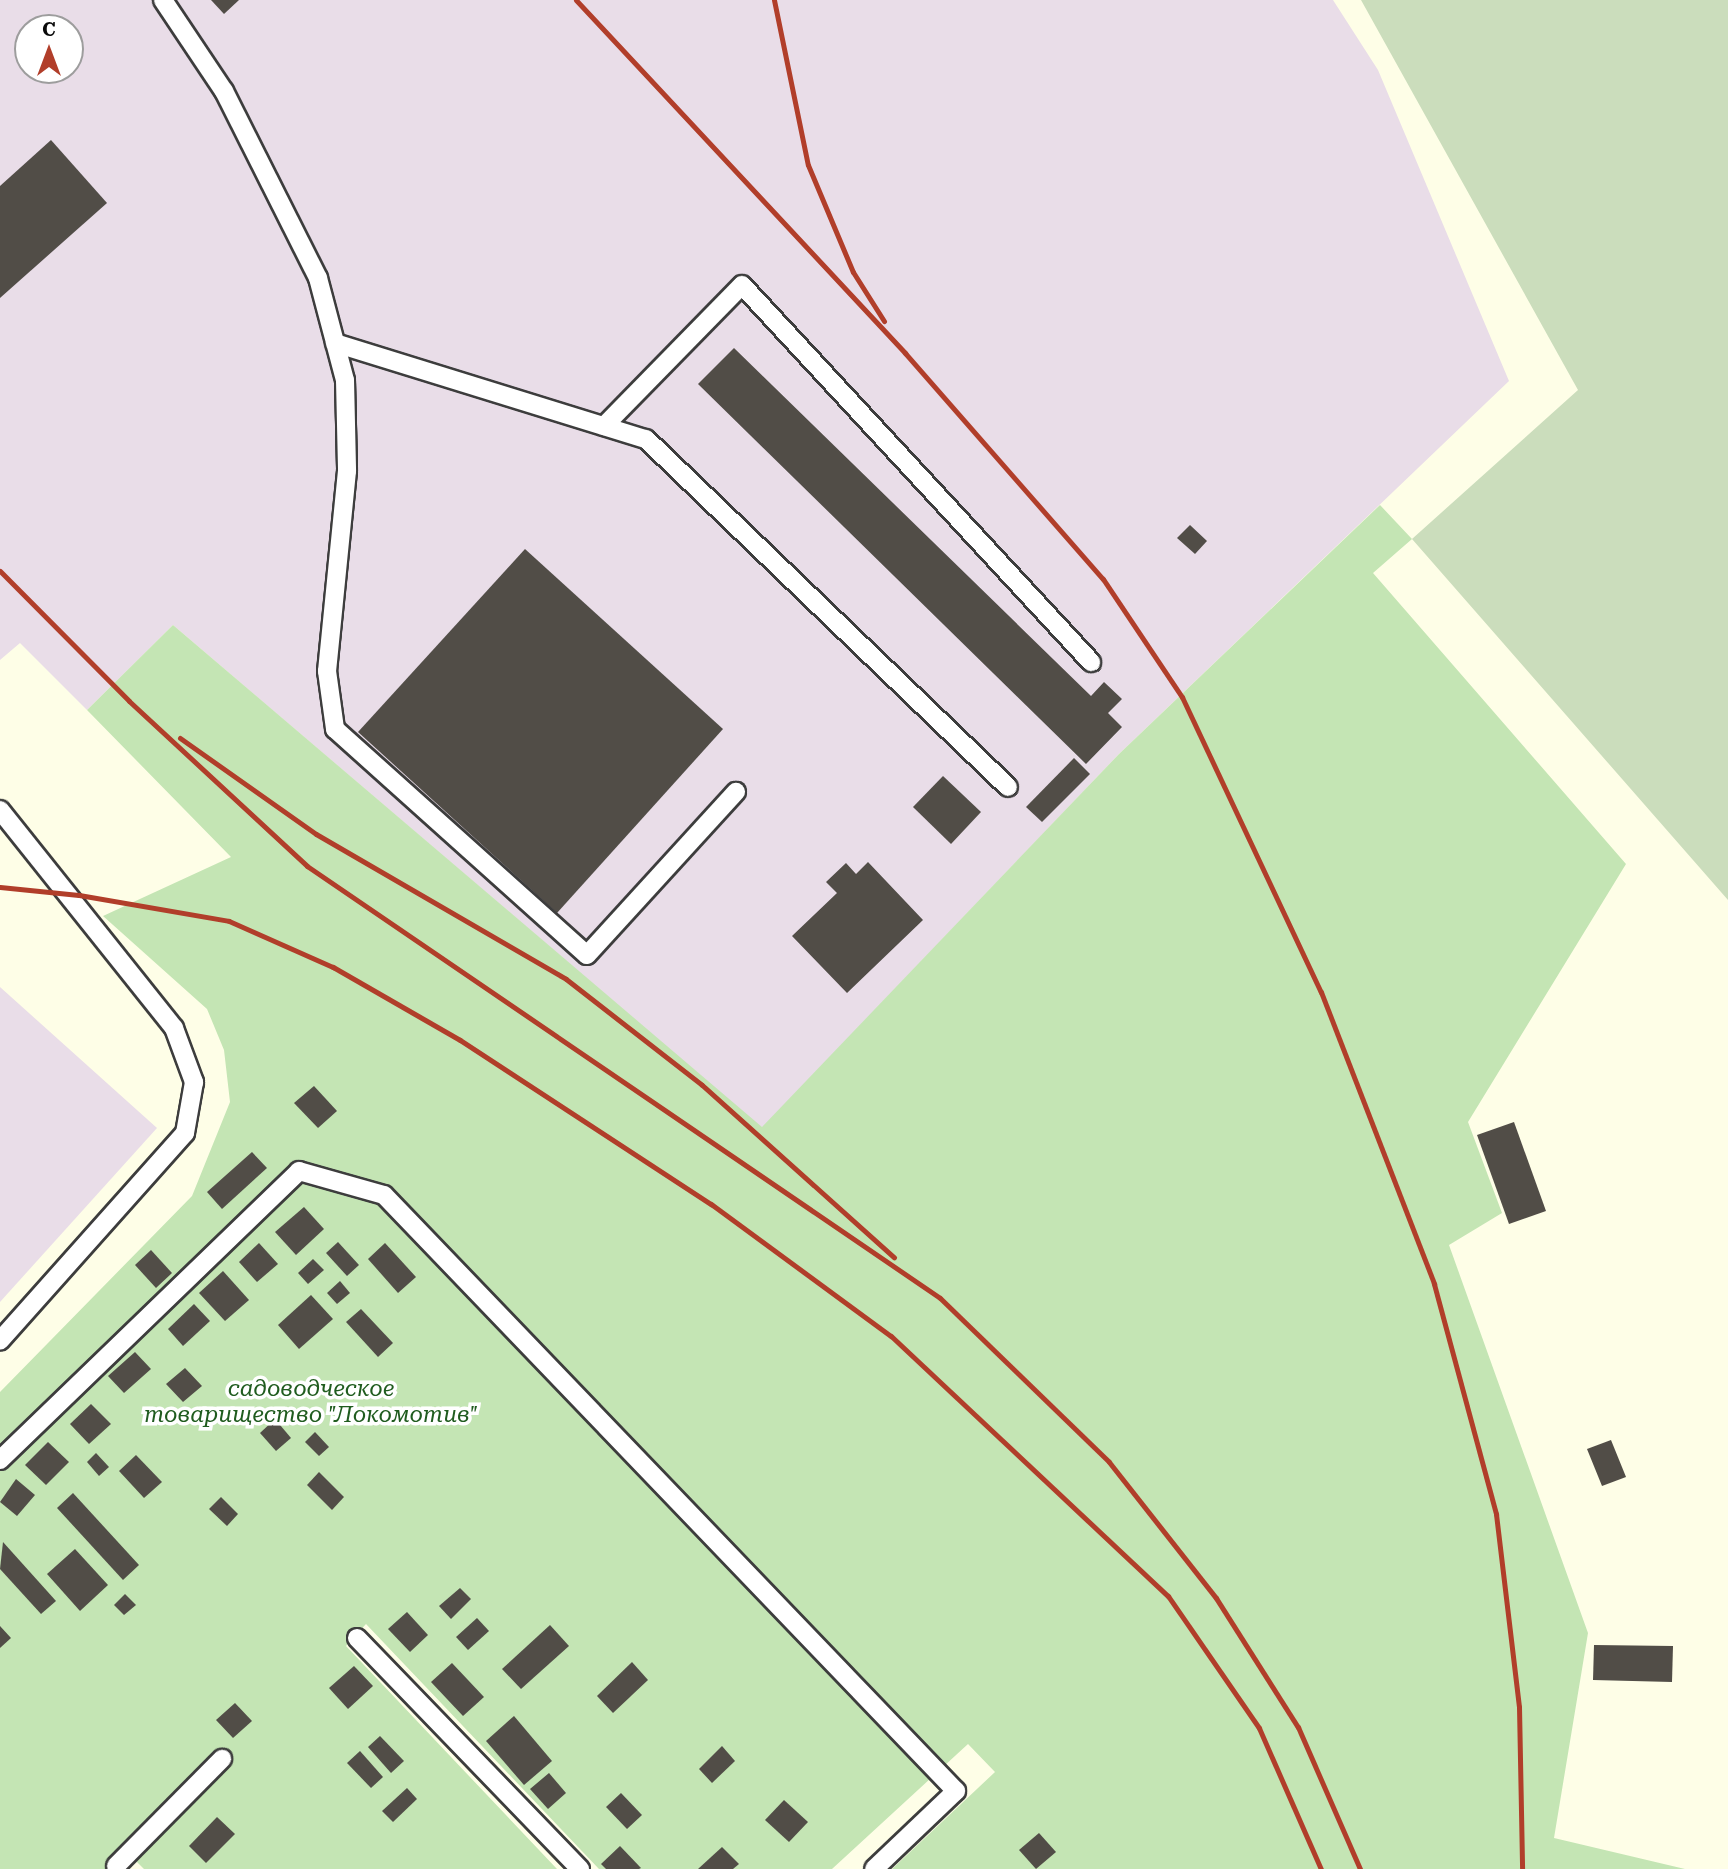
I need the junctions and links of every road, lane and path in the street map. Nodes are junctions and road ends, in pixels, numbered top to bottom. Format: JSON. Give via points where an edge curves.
{"nodes":[{"id":1,"x":163,"y":0,"type":"edge"},
{"id":2,"x":335,"y":343,"type":"junction"},
{"id":3,"x":604,"y":426,"type":"junction"},
{"id":4,"x":1091,"y":662,"type":"dead end"},
{"id":5,"x":1008,"y":787,"type":"dead end"},
{"id":6,"x":736,"y":792,"type":"dead end"},
{"id":7,"x":0,"y":810,"type":"edge"},
{"id":8,"x":0,"y":1341,"type":"edge"},
{"id":9,"x":0,"y":1460,"type":"edge"},
{"id":10,"x":357,"y":1638,"type":"dead end"},
{"id":11,"x":222,"y":1759,"type":"dead end"},
{"id":12,"x":116,"y":1868,"type":"edge"},
{"id":13,"x":580,"y":1869,"type":"edge"},
{"id":14,"x":874,"y":1869,"type":"edge"}],
"edges":[{"from":1,"to":2,"type":"lane","via":[[224,92],[318,278]]},
{"from":2,"to":3,"type":"lane"},
{"from":2,"to":6,"type":"lane","via":[[345,380],[347,471],[327,671],[335,729],[587,955]]},
{"from":3,"to":4,"type":"lane","via":[[742,285]]},
{"from":3,"to":5,"type":"lane","via":[[646,439]]},
{"from":7,"to":8,"type":"lane","via":[[174,1028],[194,1082],[185,1133]]},
{"from":9,"to":14,"type":"lane","via":[[299,1171],[384,1195],[956,1791]]},
{"from":10,"to":13,"type":"lane"},
{"from":11,"to":12,"type":"lane"}]}
